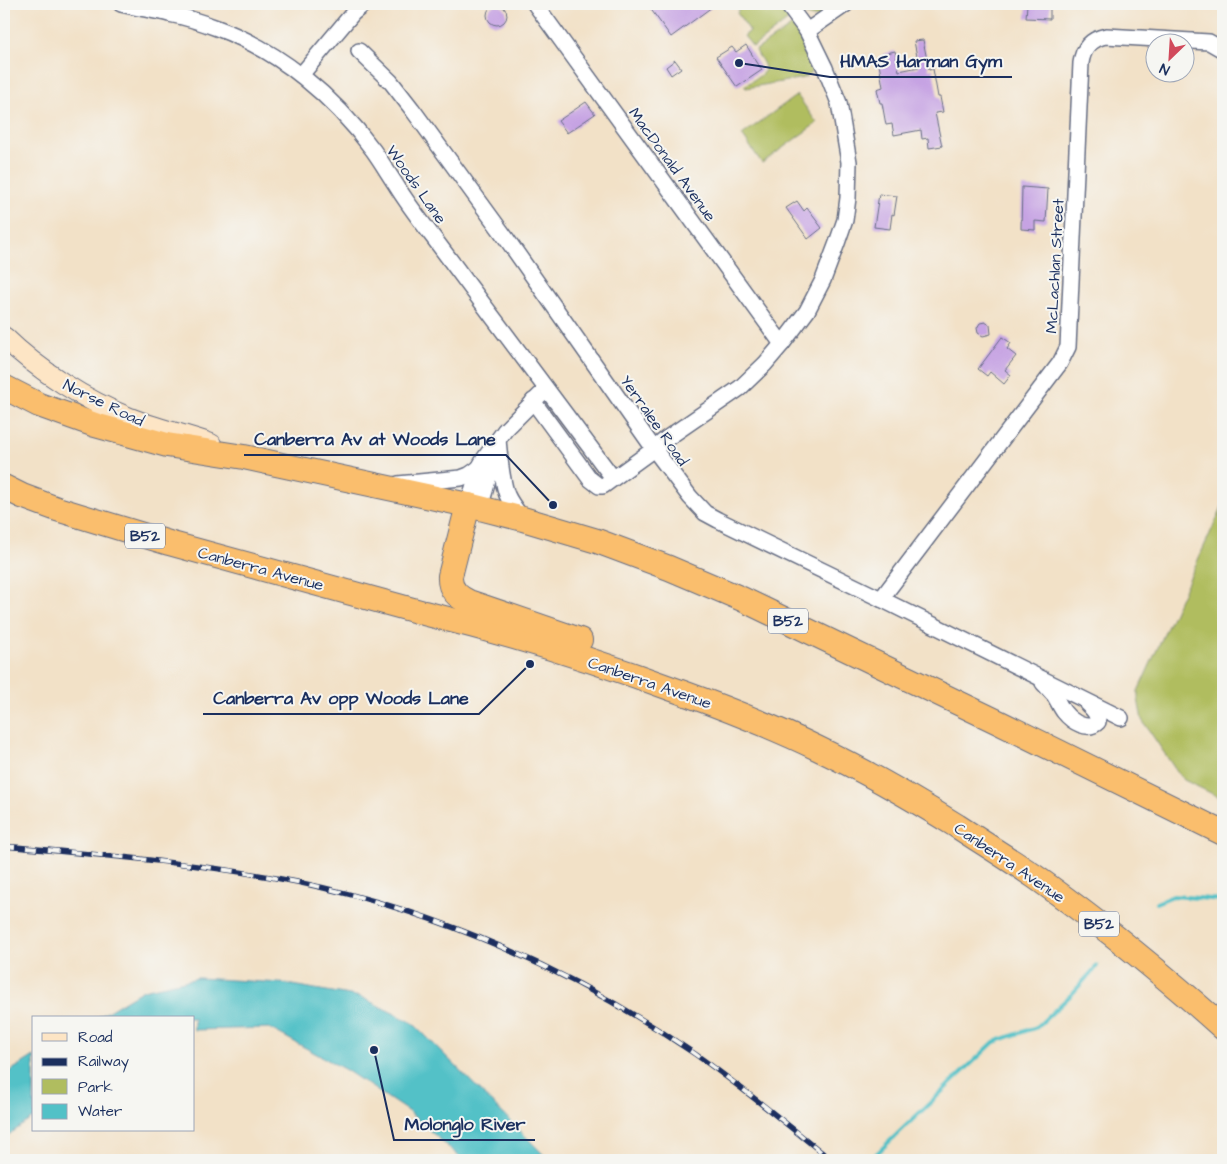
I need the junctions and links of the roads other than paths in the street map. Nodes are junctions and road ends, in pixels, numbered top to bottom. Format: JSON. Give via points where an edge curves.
{"nodes":[{"id":1,"x":121,"y":4,"type":"edge"},
{"id":2,"x":364,"y":4,"type":"edge"},
{"id":3,"x":535,"y":4,"type":"edge"},
{"id":4,"x":789,"y":4,"type":"edge"},
{"id":5,"x":846,"y":4,"type":"edge"},
{"id":6,"x":807,"y":31,"type":"junction"},
{"id":7,"x":1223,"y":50,"type":"edge"},
{"id":8,"x":359,"y":51,"type":"dead end"},
{"id":9,"x":302,"y":75,"type":"junction"},
{"id":10,"x":4,"y":337,"type":"edge"},
{"id":11,"x":782,"y":344,"type":"junction"},
{"id":12,"x":4,"y":387,"type":"edge"},
{"id":13,"x":546,"y":389,"type":"junction"},
{"id":14,"x":533,"y":402,"type":"junction"},
{"id":15,"x":496,"y":442,"type":"junction"},
{"id":16,"x":654,"y":450,"type":"junction"},
{"id":17,"x":244,"y":457,"type":"junction"},
{"id":18,"x":479,"y":468,"type":"junction"},
{"id":19,"x":613,"y":478,"type":"junction"},
{"id":20,"x":379,"y":486,"type":"junction"},
{"id":21,"x":4,"y":487,"type":"edge"},
{"id":22,"x":474,"y":507,"type":"junction"},
{"id":23,"x":523,"y":519,"type":"junction"},
{"id":24,"x":454,"y":592,"type":"junction"},
{"id":25,"x":881,"y":599,"type":"junction"},
{"id":26,"x":424,"y":613,"type":"junction"},
{"id":27,"x":1035,"y":675,"type":"junction"},
{"id":28,"x":1083,"y":699,"type":"junction"},
{"id":29,"x":1121,"y":718,"type":"dead end"},
{"id":30,"x":818,"y":748,"type":"junction"},
{"id":31,"x":1223,"y":833,"type":"edge"},
{"id":32,"x":1223,"y":1028,"type":"edge"}],
"edges":[{"from":1,"to":9,"type":"street","name":"Woods Lane","via":[[218,28],[261,49]]},
{"from":2,"to":9,"type":"street","via":[[353,12]]},
{"from":3,"to":11,"type":"street","name":"MacDonald Avenue"},
{"from":4,"to":6,"type":"street"},
{"from":5,"to":6,"type":"street"},
{"from":6,"to":11,"type":"street","via":[[839,103],[848,162],[848,198],[842,228],[823,280]]},
{"from":7,"to":25,"type":"street","name":"McLachlan Street","via":[[1209,42],[1106,36],[1093,41],[1084,51],[1068,347],[1060,362]]},
{"from":8,"to":16,"type":"street","name":"Yerralee Road","via":[[391,82],[412,109]]},
{"from":9,"to":13,"type":"street","name":"Woods Lane","via":[[365,140],[433,238]]},
{"from":10,"to":17,"type":"main road","name":"Norse Road","via":[[18,352],[91,400],[130,418]]},
{"from":11,"to":16,"type":"street","via":[[740,388]]},
{"from":12,"to":17,"type":"highway","number":"B52","via":[[39,405],[95,425],[167,445]]},
{"from":13,"to":14,"type":"street"},
{"from":13,"to":19,"type":"street","name":"Woods Lane"},
{"from":14,"to":15,"type":"street"},
{"from":14,"to":19,"type":"street","via":[[592,482],[603,486]]},
{"from":15,"to":18,"type":"street"},
{"from":15,"to":22,"type":"street","via":[[490,477]]},
{"from":15,"to":23,"type":"street","via":[[507,494]]},
{"from":16,"to":19,"type":"street"},
{"from":16,"to":25,"type":"street","name":"Yerralee Road","via":[[705,513]]},
{"from":17,"to":20,"type":"highway","number":"B52"},
{"from":18,"to":20,"type":"street","via":[[461,478]]},
{"from":18,"to":22,"type":"street"},
{"from":20,"to":22,"type":"highway","number":"B52"},
{"from":21,"to":26,"type":"highway","name":"Canberra Avenue","number":"B52","via":[[57,508],[144,535]]},
{"from":22,"to":23,"type":"highway","number":"B52"},
{"from":22,"to":24,"type":"highway","via":[[463,574]]},
{"from":23,"to":31,"type":"highway","number":"B52","via":[[597,540],[742,599]]},
{"from":24,"to":26,"type":"highway"},
{"from":24,"to":30,"type":"highway","via":[[469,602],[685,681],[761,716]]},
{"from":25,"to":27,"type":"street","name":"Yerralee Road"},
{"from":26,"to":30,"type":"highway","name":"Canberra Avenue","number":"B52","via":[[555,649],[642,678],[753,719]]},
{"from":27,"to":28,"type":"street","name":"Yerralee Road"},
{"from":27,"to":28,"type":"street","name":"Yerralee Road","via":[[1065,714],[1078,724],[1094,726],[1098,717]]},
{"from":28,"to":29,"type":"street","name":"Yerralee Road"},
{"from":30,"to":32,"type":"highway","name":"Canberra Avenue","number":"B52","via":[[926,807],[1034,876],[1147,962]]}]}
